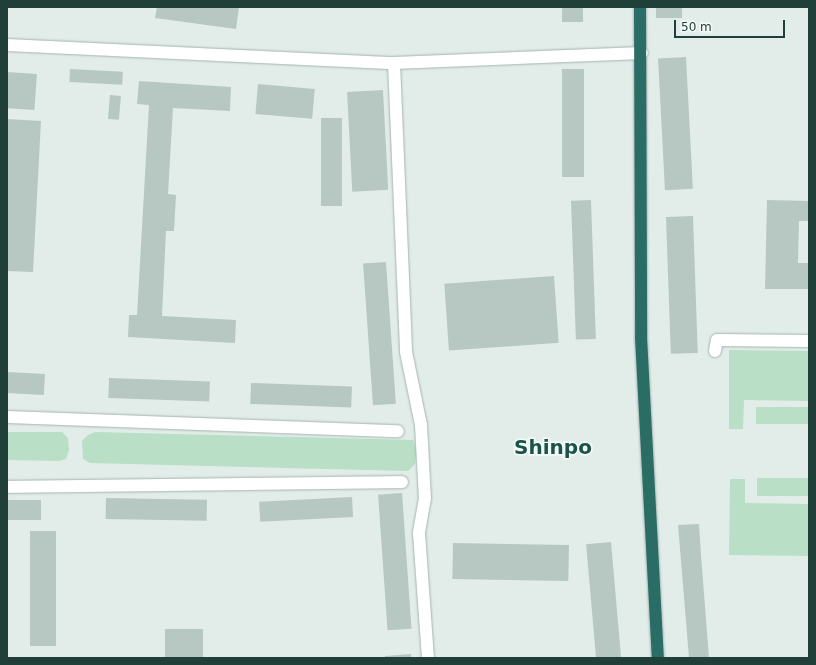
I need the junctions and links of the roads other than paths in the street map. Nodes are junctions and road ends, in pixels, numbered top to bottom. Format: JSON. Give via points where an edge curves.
{"nodes":[{"id":1,"x":640,"y":7,"type":"edge"},
{"id":2,"x":7,"y":45,"type":"edge"},
{"id":3,"x":642,"y":53,"type":"junction"},
{"id":4,"x":394,"y":63,"type":"junction"},
{"id":5,"x":809,"y":341,"type":"edge"},
{"id":6,"x":715,"y":352,"type":"dead end"},
{"id":7,"x":7,"y":417,"type":"edge"},
{"id":8,"x":398,"y":431,"type":"dead end"},
{"id":9,"x":402,"y":482,"type":"dead end"},
{"id":10,"x":7,"y":488,"type":"edge"},
{"id":11,"x":428,"y":658,"type":"edge"},
{"id":12,"x":658,"y":658,"type":"edge"}],
"edges":[{"from":1,"to":3,"type":"highway"},
{"from":2,"to":4,"type":"street"},
{"from":3,"to":4,"type":"street"},
{"from":3,"to":12,"type":"highway","via":[[641,337]]},
{"from":4,"to":11,"type":"street","via":[[406,352],[422,425],[425,498],[419,533]]},
{"from":5,"to":6,"type":"street","via":[[717,340]]},
{"from":7,"to":8,"type":"street"},
{"from":9,"to":10,"type":"street"}]}
